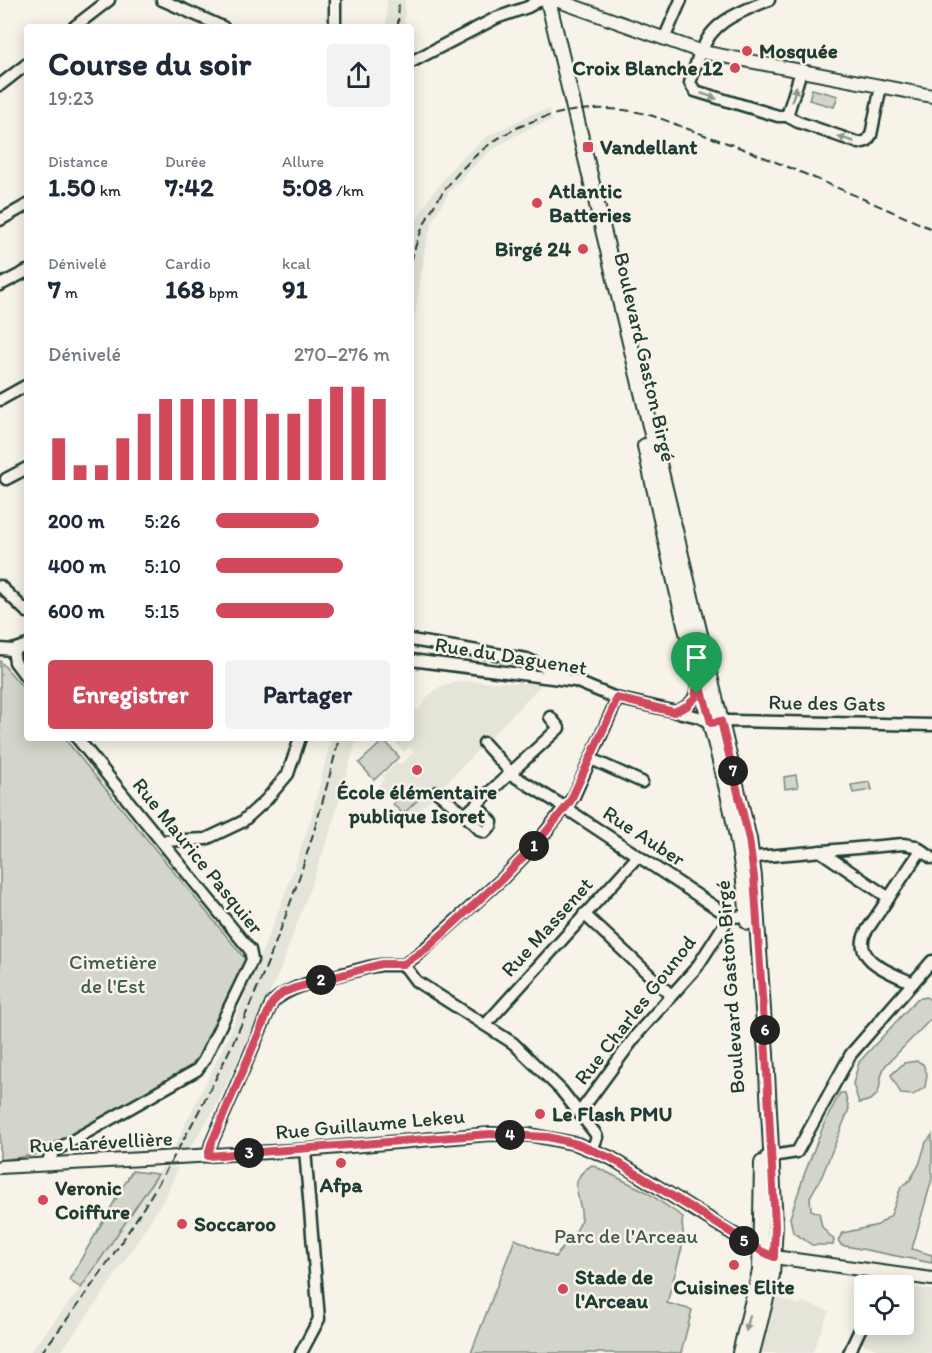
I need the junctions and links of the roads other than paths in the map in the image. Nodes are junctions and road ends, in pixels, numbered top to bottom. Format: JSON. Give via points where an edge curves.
{"nodes":[{"id":1,"x":109,"y":0,"type":"edge"},
{"id":2,"x":162,"y":0,"type":"edge"},
{"id":3,"x":539,"y":0,"type":"edge"},
{"id":4,"x":548,"y":0,"type":"edge"},
{"id":5,"x":556,"y":0,"type":"edge"},
{"id":6,"x":681,"y":0,"type":"edge"},
{"id":7,"x":769,"y":0,"type":"edge"},
{"id":8,"x":332,"y":2,"type":"edge"},
{"id":9,"x":78,"y":24,"type":"edge"},
{"id":10,"x":216,"y":24,"type":"edge"},
{"id":11,"x":335,"y":24,"type":"edge"},
{"id":12,"x":664,"y":39,"type":"junction"},
{"id":13,"x":701,"y":51,"type":"junction"},
{"id":14,"x":414,"y":60,"type":"edge"},
{"id":15,"x":24,"y":66,"type":"edge"},
{"id":16,"x":801,"y":71,"type":"junction"},
{"id":17,"x":0,"y":85,"type":"edge"},
{"id":18,"x":881,"y":86,"type":"junction"},
{"id":19,"x":932,"y":96,"type":"edge"},
{"id":20,"x":786,"y":116,"type":"junction"},
{"id":21,"x":24,"y":207,"type":"edge"},
{"id":22,"x":0,"y":220,"type":"edge"},
{"id":23,"x":24,"y":273,"type":"edge"},
{"id":24,"x":0,"y":285,"type":"edge"},
{"id":25,"x":24,"y":387,"type":"edge"},
{"id":26,"x":0,"y":400,"type":"edge"},
{"id":27,"x":24,"y":469,"type":"edge"},
{"id":28,"x":6,"y":478,"type":"dead end"},
{"id":29,"x":0,"y":586,"type":"edge"},
{"id":30,"x":24,"y":609,"type":"edge"},
{"id":31,"x":414,"y":640,"type":"edge"},
{"id":32,"x":24,"y":646,"type":"edge"},
{"id":33,"x":0,"y":649,"type":"edge"},
{"id":34,"x":12,"y":650,"type":"junction"},
{"id":35,"x":414,"y":660,"type":"edge"},
{"id":36,"x":24,"y":674,"type":"edge"},
{"id":37,"x":698,"y":676,"type":"junction"},
{"id":38,"x":575,"y":681,"type":"junction"},
{"id":39,"x":616,"y":698,"type":"junction"},
{"id":40,"x":674,"y":712,"type":"junction"},
{"id":41,"x":550,"y":717,"type":"dead end"},
{"id":42,"x":716,"y":722,"type":"junction"},
{"id":43,"x":932,"y":725,"type":"edge"},
{"id":44,"x":79,"y":741,"type":"edge"},
{"id":45,"x":299,"y":741,"type":"edge"},
{"id":46,"x":484,"y":743,"type":"dead end"},
{"id":47,"x":591,"y":759,"type":"junction"},
{"id":48,"x":511,"y":774,"type":"junction"},
{"id":49,"x":642,"y":782,"type":"dead end"},
{"id":50,"x":437,"y":792,"type":"dead end"},
{"id":51,"x":476,"y":805,"type":"junction"},
{"id":52,"x":565,"y":808,"type":"junction"},
{"id":53,"x":465,"y":815,"type":"junction"},
{"id":54,"x":162,"y":842,"type":"junction"},
{"id":55,"x":921,"y":850,"type":"junction"},
{"id":56,"x":820,"y":851,"type":"junction"},
{"id":57,"x":638,"y":856,"type":"junction"},
{"id":58,"x":746,"y":858,"type":"junction"},
{"id":59,"x":932,"y":858,"type":"edge"},
{"id":60,"x":889,"y":898,"type":"junction"},
{"id":61,"x":584,"y":914,"type":"junction"},
{"id":62,"x":748,"y":916,"type":"junction"},
{"id":63,"x":730,"y":917,"type":"junction"},
{"id":64,"x":932,"y":961,"type":"edge"},
{"id":65,"x":404,"y":964,"type":"junction"},
{"id":66,"x":913,"y":983,"type":"junction"},
{"id":67,"x":671,"y":995,"type":"junction"},
{"id":68,"x":486,"y":1024,"type":"junction"},
{"id":69,"x":580,"y":1112,"type":"junction"},
{"id":70,"x":305,"y":1150,"type":"junction"},
{"id":71,"x":592,"y":1150,"type":"junction"},
{"id":72,"x":206,"y":1156,"type":"junction"},
{"id":73,"x":766,"y":1157,"type":"junction"},
{"id":74,"x":48,"y":1165,"type":"junction"},
{"id":75,"x":0,"y":1167,"type":"edge"},
{"id":76,"x":767,"y":1254,"type":"junction"},
{"id":77,"x":876,"y":1271,"type":"junction"},
{"id":78,"x":875,"y":1275,"type":"edge"},
{"id":79,"x":932,"y":1279,"type":"edge"},
{"id":80,"x":857,"y":1335,"type":"edge"},
{"id":81,"x":301,"y":1353,"type":"edge"},
{"id":82,"x":740,"y":1353,"type":"edge"},
{"id":83,"x":752,"y":1353,"type":"edge"},
{"id":84,"x":849,"y":1353,"type":"edge"}],
"edges":[{"from":1,"to":9,"type":"street"},
{"from":2,"to":10,"type":"street"},
{"from":3,"to":14,"type":"street"},
{"from":3,"to":37,"type":"main road","name":"Boulevard Gaston Birgé"},
{"from":4,"to":42,"type":"main road","name":"Boulevard Gaston Birgé"},
{"from":5,"to":12,"type":"street"},
{"from":6,"to":12,"type":"street"},
{"from":7,"to":13,"type":"street","via":[[729,17]]},
{"from":8,"to":11,"type":"street"},
{"from":12,"to":13,"type":"street"},
{"from":13,"to":16,"type":"street"},
{"from":13,"to":20,"type":"street","one_way":true,"via":[[690,80],[692,89]]},
{"from":15,"to":17,"type":"street"},
{"from":16,"to":18,"type":"street"},
{"from":20,"to":16,"type":"street","one_way":true},
{"from":18,"to":19,"type":"street"},
{"from":18,"to":20,"type":"street","one_way":true,"via":[[871,135],[864,142]]},
{"from":21,"to":22,"type":"street"},
{"from":23,"to":24,"type":"street"},
{"from":25,"to":26,"type":"street"},
{"from":27,"to":28,"type":"street"},
{"from":29,"to":30,"type":"street"},
{"from":31,"to":38,"type":"street","via":[[527,659]]},
{"from":32,"to":34,"type":"street"},
{"from":33,"to":34,"type":"street"},
{"from":34,"to":36,"type":"street"},
{"from":35,"to":38,"type":"street","name":"Rue du Daguenet"},
{"from":37,"to":40,"type":"street","via":[[695,698]]},
{"from":37,"to":42,"type":"main road","name":"Boulevard Gaston Birgé"},
{"from":38,"to":39,"type":"street","name":"Rue du Daguenet"},
{"from":39,"to":40,"type":"street","name":"Rue du Daguenet"},
{"from":39,"to":47,"type":"street"},
{"from":40,"to":42,"type":"street","name":"Rue du Daguenet"},
{"from":41,"to":48,"type":"street","via":[[559,728]]},
{"from":42,"to":43,"type":"street","name":"Rue des Gats"},
{"from":42,"to":58,"type":"main road","name":"Boulevard Gaston Birgé"},
{"from":44,"to":54,"type":"street","name":"Rue Maurice Pasquier"},
{"from":45,"to":54,"type":"street","via":[[288,774],[242,822],[206,839]]},
{"from":46,"to":48,"type":"street","name":"Rue Auber"},
{"from":47,"to":49,"type":"street"},
{"from":47,"to":52,"type":"street"},
{"from":48,"to":51,"type":"street"},
{"from":48,"to":52,"type":"street","name":"Rue Auber"},
{"from":50,"to":53,"type":"street"},
{"from":51,"to":53,"type":"street"},
{"from":51,"to":53,"type":"street","via":[[492,822],[486,831]]},
{"from":52,"to":57,"type":"street","name":"Rue Auber"},
{"from":52,"to":65,"type":"street","via":[[502,879]]},
{"from":54,"to":74,"type":"street","name":"Rue Maurice Pasquier","via":[[250,950],[251,965],[197,1070],[56,1150]]},
{"from":55,"to":56,"type":"street","via":[[903,844]]},
{"from":55,"to":59,"type":"street"},
{"from":55,"to":60,"type":"street"},
{"from":56,"to":58,"type":"street"},
{"from":56,"to":60,"type":"street"},
{"from":57,"to":61,"type":"street","name":"Rue Massenet"},
{"from":57,"to":63,"type":"street","name":"Rue Auber"},
{"from":58,"to":62,"type":"main road","name":"Boulevard Gaston Birgé"},
{"from":58,"to":73,"type":"main road","name":"Boulevard Gaston Birgé","via":[[766,1054]]},
{"from":60,"to":66,"type":"street","via":[[864,935],[863,951],[879,967]]},
{"from":61,"to":67,"type":"street"},
{"from":61,"to":68,"type":"street","name":"Rue Massenet"},
{"from":62,"to":63,"type":"street"},
{"from":62,"to":73,"type":"main road","name":"Boulevard Gaston Birgé"},
{"from":63,"to":67,"type":"street","name":"Rue Charles Gounod","via":[[697,967]]},
{"from":64,"to":66,"type":"street"},
{"from":65,"to":68,"type":"street","via":[[416,981]]},
{"from":65,"to":72,"type":"street","via":[[369,967],[295,988],[277,998]]},
{"from":66,"to":73,"type":"street","via":[[851,1054],[797,1152]]},
{"from":67,"to":69,"type":"street","name":"Rue Charles Gounod"},
{"from":68,"to":69,"type":"street","via":[[513,1044]]},
{"from":69,"to":71,"type":"street","via":[[597,1137]]},
{"from":70,"to":71,"type":"street","name":"Rue Guillaume Lekeu","via":[[490,1134],[548,1137]]},
{"from":70,"to":72,"type":"street","name":"Rue Guillaume Lekeu"},
{"from":70,"to":81,"type":"street","via":[[319,1319]]},
{"from":71,"to":76,"type":"street","name":"Rue Guillaume Lekeu","via":[[626,1166]]},
{"from":72,"to":74,"type":"street","name":"Rue Larévellière"},
{"from":73,"to":76,"type":"main road","name":"Boulevard Gaston Birgé","via":[[775,1225]]},
{"from":74,"to":75,"type":"street","name":"Rue Larévellière"},
{"from":76,"to":77,"type":"street"},
{"from":76,"to":82,"type":"main road","one_way":true},
{"from":76,"to":83,"type":"main road","via":[[772,1274]]},
{"from":77,"to":78,"type":"street"},
{"from":77,"to":79,"type":"street"},
{"from":80,"to":84,"type":"street"}]}
